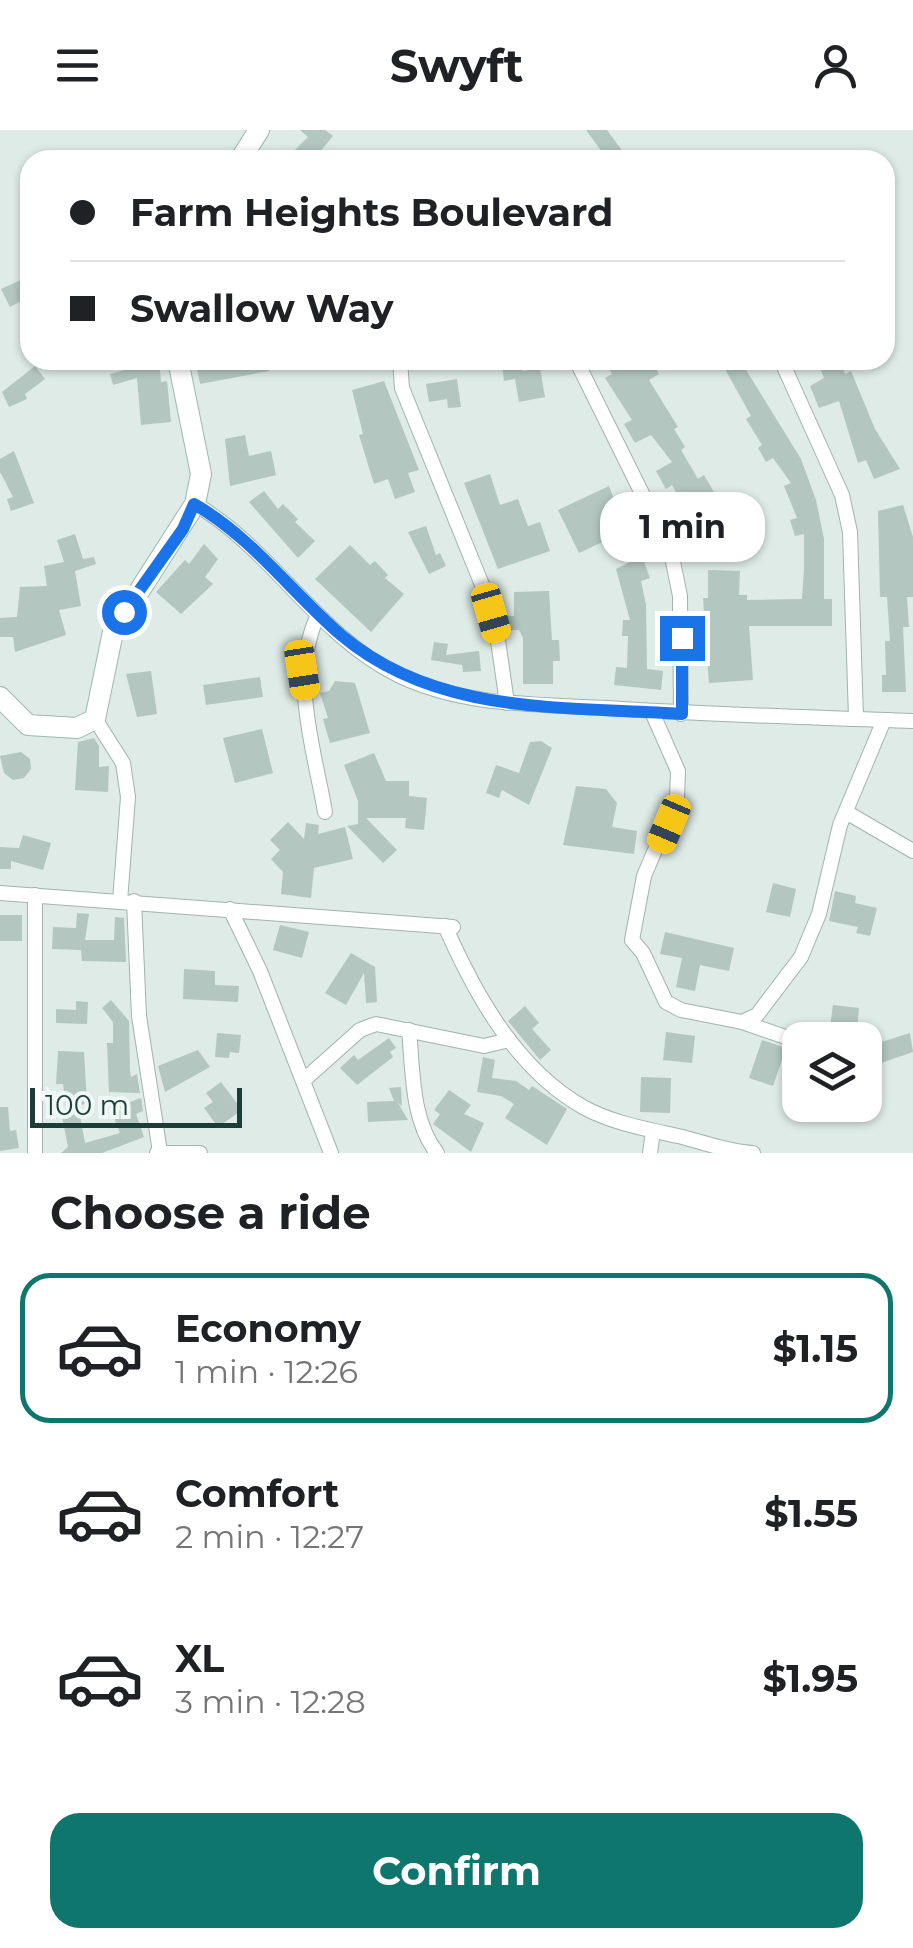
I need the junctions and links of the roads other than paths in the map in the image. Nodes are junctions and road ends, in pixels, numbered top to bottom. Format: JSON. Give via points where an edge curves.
{"nodes":[{"id":1,"x":180,"y":370,"type":"edge"},
{"id":2,"x":401,"y":370,"type":"edge"},
{"id":3,"x":581,"y":370,"type":"edge"},
{"id":4,"x":786,"y":370,"type":"edge"},
{"id":5,"x":194,"y":504,"type":"junction"},
{"id":6,"x":318,"y":615,"type":"junction"},
{"id":7,"x":0,"y":697,"type":"edge"},
{"id":8,"x":506,"y":703,"type":"junction"},
{"id":9,"x":652,"y":712,"type":"junction"},
{"id":10,"x":682,"y":714,"type":"junction"},
{"id":11,"x":856,"y":718,"type":"junction"},
{"id":12,"x":95,"y":719,"type":"junction"},
{"id":13,"x":884,"y":720,"type":"junction"},
{"id":14,"x":913,"y":721,"type":"edge"},
{"id":15,"x":325,"y":812,"type":"dead end"},
{"id":16,"x":846,"y":812,"type":"junction"},
{"id":17,"x":913,"y":851,"type":"edge"},
{"id":18,"x":0,"y":893,"type":"edge"},
{"id":19,"x":35,"y":895,"type":"junction"},
{"id":20,"x":127,"y":901,"type":"junction"},
{"id":21,"x":230,"y":909,"type":"junction"},
{"id":22,"x":742,"y":1022,"type":"junction"},
{"id":23,"x":408,"y":1030,"type":"junction"},
{"id":24,"x":782,"y":1036,"type":"edge"},
{"id":25,"x":509,"y":1040,"type":"junction"},
{"id":26,"x":304,"y":1080,"type":"junction"},
{"id":27,"x":653,"y":1131,"type":"junction"},
{"id":28,"x":158,"y":1152,"type":"edge"},
{"id":29,"x":328,"y":1152,"type":"edge"},
{"id":30,"x":35,"y":1153,"type":"edge"},
{"id":31,"x":200,"y":1153,"type":"edge"},
{"id":32,"x":437,"y":1153,"type":"edge"},
{"id":33,"x":650,"y":1153,"type":"edge"},
{"id":34,"x":743,"y":1153,"type":"edge"},
{"id":35,"x":753,"y":1153,"type":"edge"}],
"edges":[{"from":1,"to":5,"type":"street","via":[[201,474]]},
{"from":2,"to":8,"type":"street","via":[[402,388],[485,592]]},
{"from":3,"to":10,"type":"street","via":[[671,552],[680,596]]},
{"from":4,"to":11,"type":"street","via":[[842,495],[850,532]]},
{"from":5,"to":6,"type":"street","via":[[229,524]]},
{"from":5,"to":12,"type":"street","via":[[113,632]]},
{"from":6,"to":8,"type":"street","via":[[397,674]]},
{"from":6,"to":15,"type":"street","via":[[302,670]]},
{"from":7,"to":12,"type":"street","via":[[28,726],[77,728]]},
{"from":8,"to":9,"type":"street"},
{"from":9,"to":10,"type":"street"},
{"from":9,"to":22,"type":"street","via":[[678,771],[677,798],[644,876],[632,940],[666,1002]]},
{"from":10,"to":11,"type":"street"},
{"from":11,"to":13,"type":"street"},
{"from":12,"to":20,"type":"street","via":[[123,763]]},
{"from":13,"to":14,"type":"street"},
{"from":13,"to":16,"type":"street"},
{"from":16,"to":17,"type":"street"},
{"from":16,"to":22,"type":"street","via":[[801,957],[757,1015]]},
{"from":18,"to":19,"type":"street"},
{"from":19,"to":20,"type":"street"},
{"from":19,"to":30,"type":"street"},
{"from":20,"to":21,"type":"street"},
{"from":20,"to":28,"type":"street"},
{"from":21,"to":25,"type":"street","via":[[449,927],[470,980]]},
{"from":21,"to":26,"type":"street"},
{"from":22,"to":24,"type":"street"},
{"from":23,"to":25,"type":"street","via":[[484,1046]]},
{"from":23,"to":26,"type":"street","via":[[376,1024],[360,1030]]},
{"from":23,"to":32,"type":"street","via":[[416,1102]]},
{"from":25,"to":27,"type":"street","via":[[544,1079],[584,1107]]},
{"from":26,"to":29,"type":"street"},
{"from":27,"to":33,"type":"street"},
{"from":27,"to":34,"type":"street"},
{"from":28,"to":31,"type":"street"},
{"from":34,"to":35,"type":"street"}]}
